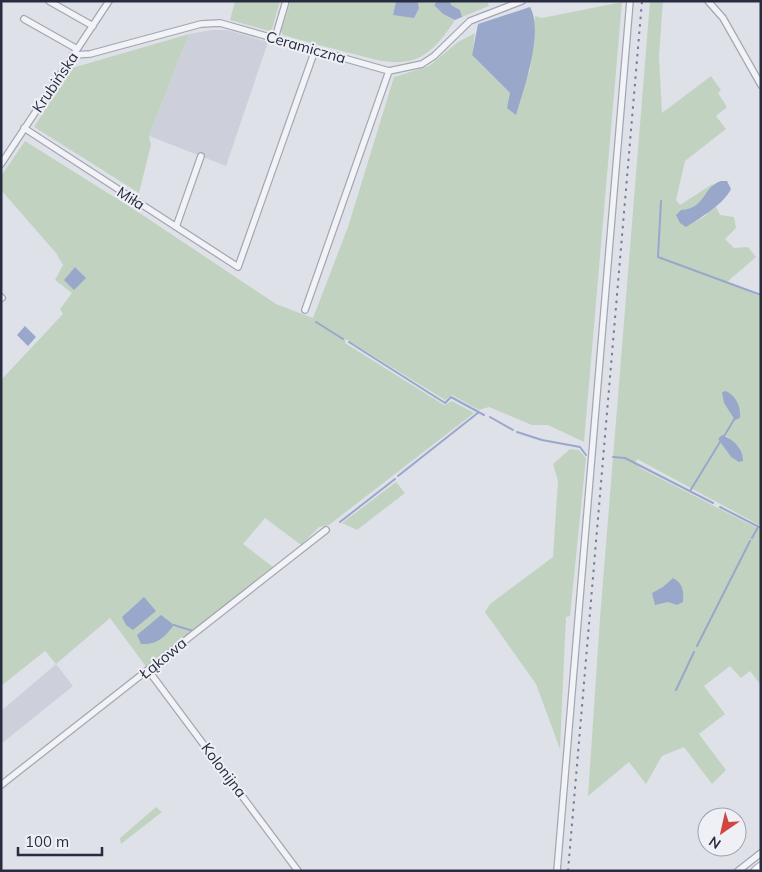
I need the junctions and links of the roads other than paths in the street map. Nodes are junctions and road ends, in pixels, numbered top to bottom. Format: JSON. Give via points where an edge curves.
{"nodes":[{"id":1,"x":49,"y":1,"type":"edge"},
{"id":2,"x":110,"y":1,"type":"edge"},
{"id":3,"x":286,"y":1,"type":"edge"},
{"id":4,"x":522,"y":1,"type":"edge"},
{"id":5,"x":630,"y":1,"type":"edge"},
{"id":6,"x":708,"y":1,"type":"edge"},
{"id":7,"x":24,"y":19,"type":"dead end"},
{"id":8,"x":93,"y":26,"type":"junction"},
{"id":9,"x":274,"y":38,"type":"junction"},
{"id":10,"x":77,"y":49,"type":"junction"},
{"id":11,"x":315,"y":50,"type":"junction"},
{"id":12,"x":73,"y":55,"type":"junction"},
{"id":13,"x":390,"y":70,"type":"junction"},
{"id":14,"x":761,"y":85,"type":"edge"},
{"id":15,"x":24,"y":128,"type":"junction"},
{"id":16,"x":201,"y":156,"type":"dead end"},
{"id":17,"x":1,"y":164,"type":"edge"},
{"id":18,"x":176,"y":227,"type":"junction"},
{"id":19,"x":305,"y":310,"type":"dead end"},
{"id":20,"x":326,"y":530,"type":"dead end"},
{"id":21,"x":148,"y":670,"type":"junction"},
{"id":22,"x":1,"y":786,"type":"edge"},
{"id":23,"x":761,"y":853,"type":"edge"},
{"id":24,"x":761,"y":867,"type":"edge"},
{"id":25,"x":298,"y":871,"type":"edge"},
{"id":26,"x":557,"y":871,"type":"edge"},
{"id":27,"x":738,"y":871,"type":"edge"},
{"id":28,"x":756,"y":871,"type":"edge"}],
"edges":[{"from":1,"to":8,"type":"street"},
{"from":2,"to":8,"type":"street","name":"Krubińska"},
{"from":3,"to":9,"type":"street"},
{"from":4,"to":13,"type":"street","name":"Ceramiczna","via":[[470,21],[422,64]]},
{"from":5,"to":26,"type":"street"},
{"from":6,"to":14,"type":"street","via":[[722,18]]},
{"from":7,"to":10,"type":"street"},
{"from":8,"to":10,"type":"street","name":"Krubińska"},
{"from":9,"to":11,"type":"street","name":"Ceramiczna"},
{"from":9,"to":12,"type":"street","name":"Ceramiczna","via":[[220,22]]},
{"from":10,"to":12,"type":"street","name":"Krubińska"},
{"from":11,"to":13,"type":"street","name":"Ceramiczna"},
{"from":11,"to":18,"type":"street","name":"Miła","via":[[238,267]]},
{"from":12,"to":15,"type":"street","name":"Krubińska"},
{"from":13,"to":19,"type":"street"},
{"from":15,"to":17,"type":"street","name":"Krubińska"},
{"from":15,"to":18,"type":"street","name":"Miła"},
{"from":16,"to":18,"type":"street"},
{"from":20,"to":21,"type":"street","name":"Łąkowa"},
{"from":21,"to":22,"type":"street","name":"Łąkowa"},
{"from":21,"to":25,"type":"street","name":"Kolonijna"},
{"from":23,"to":27,"type":"street"},
{"from":24,"to":28,"type":"main road"}]}
